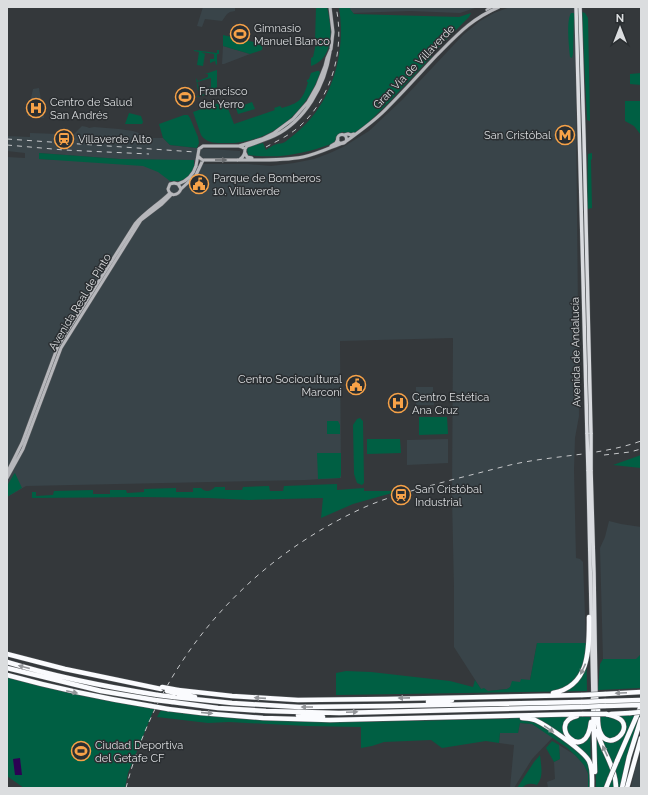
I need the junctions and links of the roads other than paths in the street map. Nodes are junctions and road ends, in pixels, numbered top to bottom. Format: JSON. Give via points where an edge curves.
{"nodes":[{"id":1,"x":330,"y":7,"type":"edge"},
{"id":2,"x":494,"y":7,"type":"edge"},
{"id":3,"x":499,"y":7,"type":"edge"},
{"id":4,"x":576,"y":7,"type":"edge"},
{"id":5,"x":580,"y":7,"type":"edge"},
{"id":6,"x":578,"y":22,"type":"junction"},
{"id":7,"x":344,"y":135,"type":"junction"},
{"id":8,"x":338,"y":139,"type":"junction"},
{"id":9,"x":262,"y":140,"type":"junction"},
{"id":10,"x":345,"y":142,"type":"junction"},
{"id":11,"x":239,"y":146,"type":"junction"},
{"id":12,"x":245,"y":151,"type":"junction"},
{"id":13,"x":198,"y":156,"type":"junction"},
{"id":14,"x":203,"y":160,"type":"junction"},
{"id":15,"x":238,"y":160,"type":"junction"},
{"id":16,"x":178,"y":184,"type":"junction"},
{"id":17,"x":181,"y":189,"type":"junction"},
{"id":18,"x":171,"y":194,"type":"junction"},
{"id":19,"x":7,"y":473,"type":"edge"},
{"id":20,"x":7,"y":478,"type":"edge"},
{"id":21,"x":589,"y":617,"type":"dead end"},
{"id":22,"x":7,"y":654,"type":"edge"},
{"id":23,"x":7,"y":662,"type":"edge"},
{"id":24,"x":7,"y":668,"type":"edge"},
{"id":25,"x":7,"y":675,"type":"edge"},
{"id":26,"x":639,"y":692,"type":"edge"},
{"id":27,"x":175,"y":696,"type":"junction"},
{"id":28,"x":485,"y":696,"type":"junction"},
{"id":29,"x":156,"y":697,"type":"junction"},
{"id":30,"x":595,"y":697,"type":"junction"},
{"id":31,"x":641,"y":700,"type":"edge"},
{"id":32,"x":582,"y":704,"type":"junction"},
{"id":33,"x":605,"y":704,"type":"junction"},
{"id":34,"x":388,"y":706,"type":"junction"},
{"id":35,"x":641,"y":706,"type":"edge"},
{"id":36,"x":229,"y":708,"type":"junction"},
{"id":37,"x":641,"y":712,"type":"edge"},
{"id":38,"x":583,"y":714,"type":"junction"},
{"id":39,"x":606,"y":714,"type":"junction"},
{"id":40,"x":401,"y":718,"type":"junction"},
{"id":41,"x":641,"y":719,"type":"edge"},
{"id":42,"x":352,"y":720,"type":"junction"},
{"id":43,"x":591,"y":720,"type":"dead end"},
{"id":44,"x":641,"y":738,"type":"edge"},
{"id":45,"x":641,"y":751,"type":"edge"},
{"id":46,"x":631,"y":775,"type":"junction"},
{"id":47,"x":594,"y":788,"type":"edge"},
{"id":48,"x":606,"y":788,"type":"edge"},
{"id":49,"x":616,"y":788,"type":"edge"},
{"id":50,"x":622,"y":788,"type":"edge"},
{"id":51,"x":627,"y":788,"type":"edge"}],
"edges":[{"from":1,"to":9,"type":"main road","via":[[333,38],[320,87],[304,113],[275,136]]},
{"from":2,"to":7,"type":"main road","name":"Gran Vía de Villaverde","bridge":true,"via":[[476,16],[462,28],[376,117],[352,135]]},
{"from":3,"to":10,"type":"main road","name":"Gran Vía de Villaverde","bridge":true,"via":[[464,28],[382,114]]},
{"from":4,"to":6,"type":"main road","name":"Avenida de Andalucía"},
{"from":5,"to":6,"type":"main road","name":"Avenida de Andalucía"},
{"from":6,"to":30,"type":"main road","name":"Avenida de Andalucía","bridge":true,"via":[[584,138]]},
{"from":7,"to":8,"type":"main road","bridge":true,"via":[[340,135]]},
{"from":7,"to":10,"type":"main road","bridge":true,"via":[[347,138]]},
{"from":8,"to":10,"type":"main road","bridge":true,"via":[[341,143]]},
{"from":8,"to":12,"type":"main road","bridge":true,"via":[[327,148],[293,157],[251,158],[247,157]]},
{"from":9,"to":11,"type":"main road"},
{"from":9,"to":12,"type":"main road","via":[[247,146]]},
{"from":10,"to":15,"type":"main road","name":"Gran Vía de Villaverde","bridge":true,"via":[[315,154],[293,158]]},
{"from":11,"to":12,"type":"main road"},
{"from":11,"to":13,"type":"main road","bridge":true,"via":[[204,146],[199,149]]},
{"from":12,"to":15,"type":"main road","bridge":true},
{"from":13,"to":14,"type":"main road","bridge":true},
{"from":13,"to":16,"type":"main road","bridge":true,"via":[[192,176]]},
{"from":14,"to":15,"type":"main road","name":"Gran Vía de Villaverde","one_way":true},
{"from":14,"to":17,"type":"main road","via":[[196,175]]},
{"from":16,"to":17,"type":"main road"},
{"from":16,"to":18,"type":"main road","via":[[170,184],[168,189]]},
{"from":17,"to":18,"type":"main road","via":[[176,195]]},
{"from":18,"to":19,"type":"main road","name":"Avenida Real de Pinto","via":[[138,220],[58,346],[22,443]]},
{"from":18,"to":20,"type":"main road","name":"Avenida Real de Pinto","via":[[141,220],[61,348],[25,443]]},
{"from":21,"to":28,"type":"highway","one_way":true,"via":[[587,658],[579,677],[572,684],[562,691],[549,693]]},
{"from":22,"to":27,"type":"highway","bridge":true,"via":[[73,671],[162,688]]},
{"from":29,"to":23,"type":"highway","one_way":true,"via":[[62,677]]},
{"from":24,"to":29,"type":"highway","via":[[101,691]]},
{"from":25,"to":42,"type":"highway","one_way":true,"bridge":true,"via":[[100,698],[168,709],[263,718]]},
{"from":26,"to":28,"type":"highway","one_way":true,"bridge":true},
{"from":28,"to":27,"type":"highway","one_way":true,"via":[[298,700]]},
{"from":27,"to":29,"type":"highway","bridge":true},
{"from":34,"to":27,"type":"highway","one_way":true,"via":[[299,707]]},
{"from":27,"to":36,"type":"highway"},
{"from":28,"to":34,"type":"highway"},
{"from":30,"to":39,"type":"highway","via":[[598,726],[602,736],[617,739],[623,733],[624,724],[617,717]]},
{"from":30,"to":47,"type":"highway"},
{"from":49,"to":30,"type":"highway","one_way":true,"via":[[614,772],[597,732]]},
{"from":31,"to":33,"type":"highway"},
{"from":32,"to":33,"type":"highway","bridge":true},
{"from":32,"to":34,"type":"highway"},
{"from":36,"to":32,"type":"highway","one_way":true,"via":[[339,713]]},
{"from":33,"to":35,"type":"highway"},
{"from":35,"to":48,"type":"highway","bridge":true},
{"from":36,"to":42,"type":"highway","via":[[248,712]]},
{"from":37,"to":39,"type":"highway","bridge":true},
{"from":38,"to":39,"type":"highway","bridge":true},
{"from":38,"to":40,"type":"highway"},
{"from":38,"to":43,"type":"highway","via":[[566,723],[566,734],[572,741],[582,741],[586,738]]},
{"from":40,"to":42,"type":"highway"},
{"from":40,"to":47,"type":"highway","one_way":true,"via":[[534,720],[585,755],[592,770]]},
{"from":41,"to":50,"type":"highway"},
{"from":44,"to":46,"type":"highway"},
{"from":45,"to":46,"type":"highway"},
{"from":46,"to":51,"type":"highway"}]}
